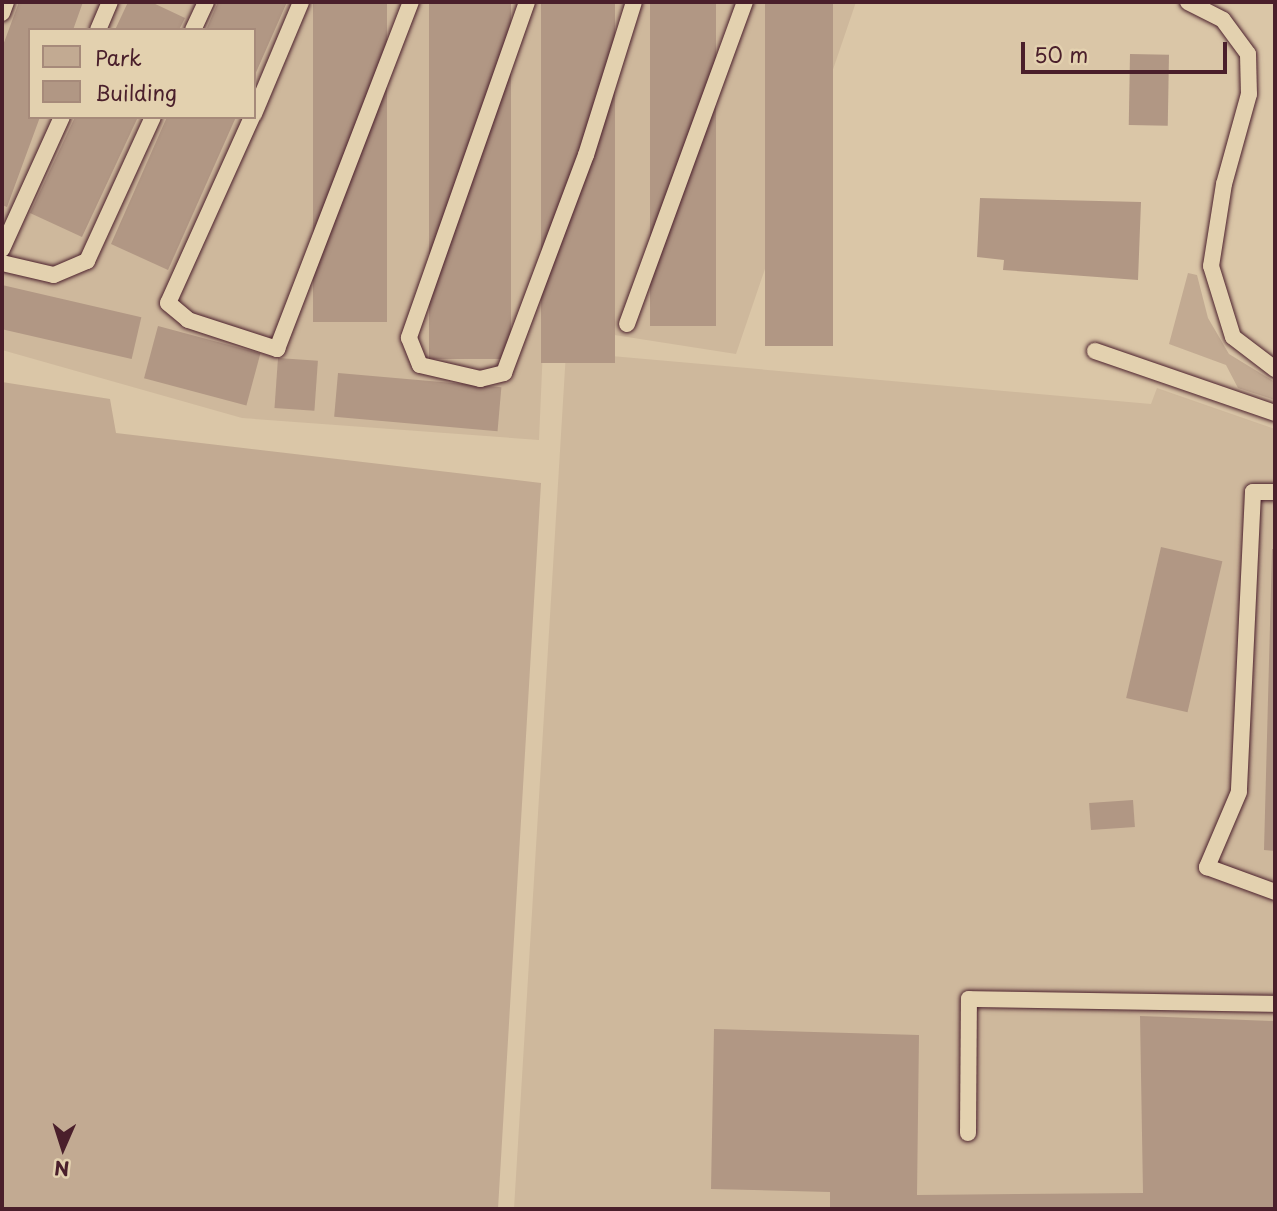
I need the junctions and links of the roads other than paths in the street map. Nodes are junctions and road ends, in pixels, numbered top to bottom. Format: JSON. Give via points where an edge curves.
{"nodes":[{"id":1,"x":6,"y":2,"type":"edge"},
{"id":2,"x":110,"y":2,"type":"edge"},
{"id":3,"x":204,"y":2,"type":"edge"},
{"id":4,"x":301,"y":2,"type":"edge"},
{"id":5,"x":411,"y":2,"type":"edge"},
{"id":6,"x":527,"y":2,"type":"edge"},
{"id":7,"x":634,"y":2,"type":"edge"},
{"id":8,"x":745,"y":2,"type":"edge"},
{"id":9,"x":1188,"y":2,"type":"edge"},
{"id":10,"x":2,"y":13,"type":"edge"},
{"id":11,"x":99,"y":28,"type":"edge"},
{"id":12,"x":194,"y":28,"type":"edge"},
{"id":13,"x":256,"y":108,"type":"edge"},
{"id":14,"x":61,"y":119,"type":"edge"},
{"id":15,"x":152,"y":119,"type":"edge"},
{"id":16,"x":251,"y":119,"type":"edge"},
{"id":17,"x":2,"y":249,"type":"edge"},
{"id":18,"x":2,"y":263,"type":"edge"},
{"id":19,"x":627,"y":324,"type":"dead end"},
{"id":20,"x":1095,"y":351,"type":"dead end"},
{"id":21,"x":1275,"y":369,"type":"edge"},
{"id":22,"x":1275,"y":413,"type":"edge"},
{"id":23,"x":1275,"y":492,"type":"edge"},
{"id":24,"x":1275,"y":892,"type":"edge"},
{"id":25,"x":1275,"y":1004,"type":"edge"},
{"id":26,"x":968,"y":1133,"type":"dead end"}],
"edges":[{"from":1,"to":10,"type":"lane"},
{"from":2,"to":11,"type":"lane"},
{"from":3,"to":12,"type":"lane"},
{"from":4,"to":13,"type":"lane"},
{"from":5,"to":16,"type":"lane","via":[[277,349],[188,320],[168,303]]},
{"from":6,"to":7,"type":"lane","via":[[409,338],[419,365],[480,379],[504,373],[586,156]]},
{"from":8,"to":19,"type":"lane"},
{"from":9,"to":21,"type":"lane","via":[[1223,20],[1248,54],[1249,94],[1224,184],[1211,266],[1233,337]]},
{"from":14,"to":17,"type":"lane"},
{"from":15,"to":18,"type":"lane","via":[[88,261],[54,275]]},
{"from":20,"to":22,"type":"lane"},
{"from":23,"to":24,"type":"lane","via":[[1253,492],[1239,792],[1207,867]]},
{"from":25,"to":26,"type":"lane","via":[[969,999]]}]}
